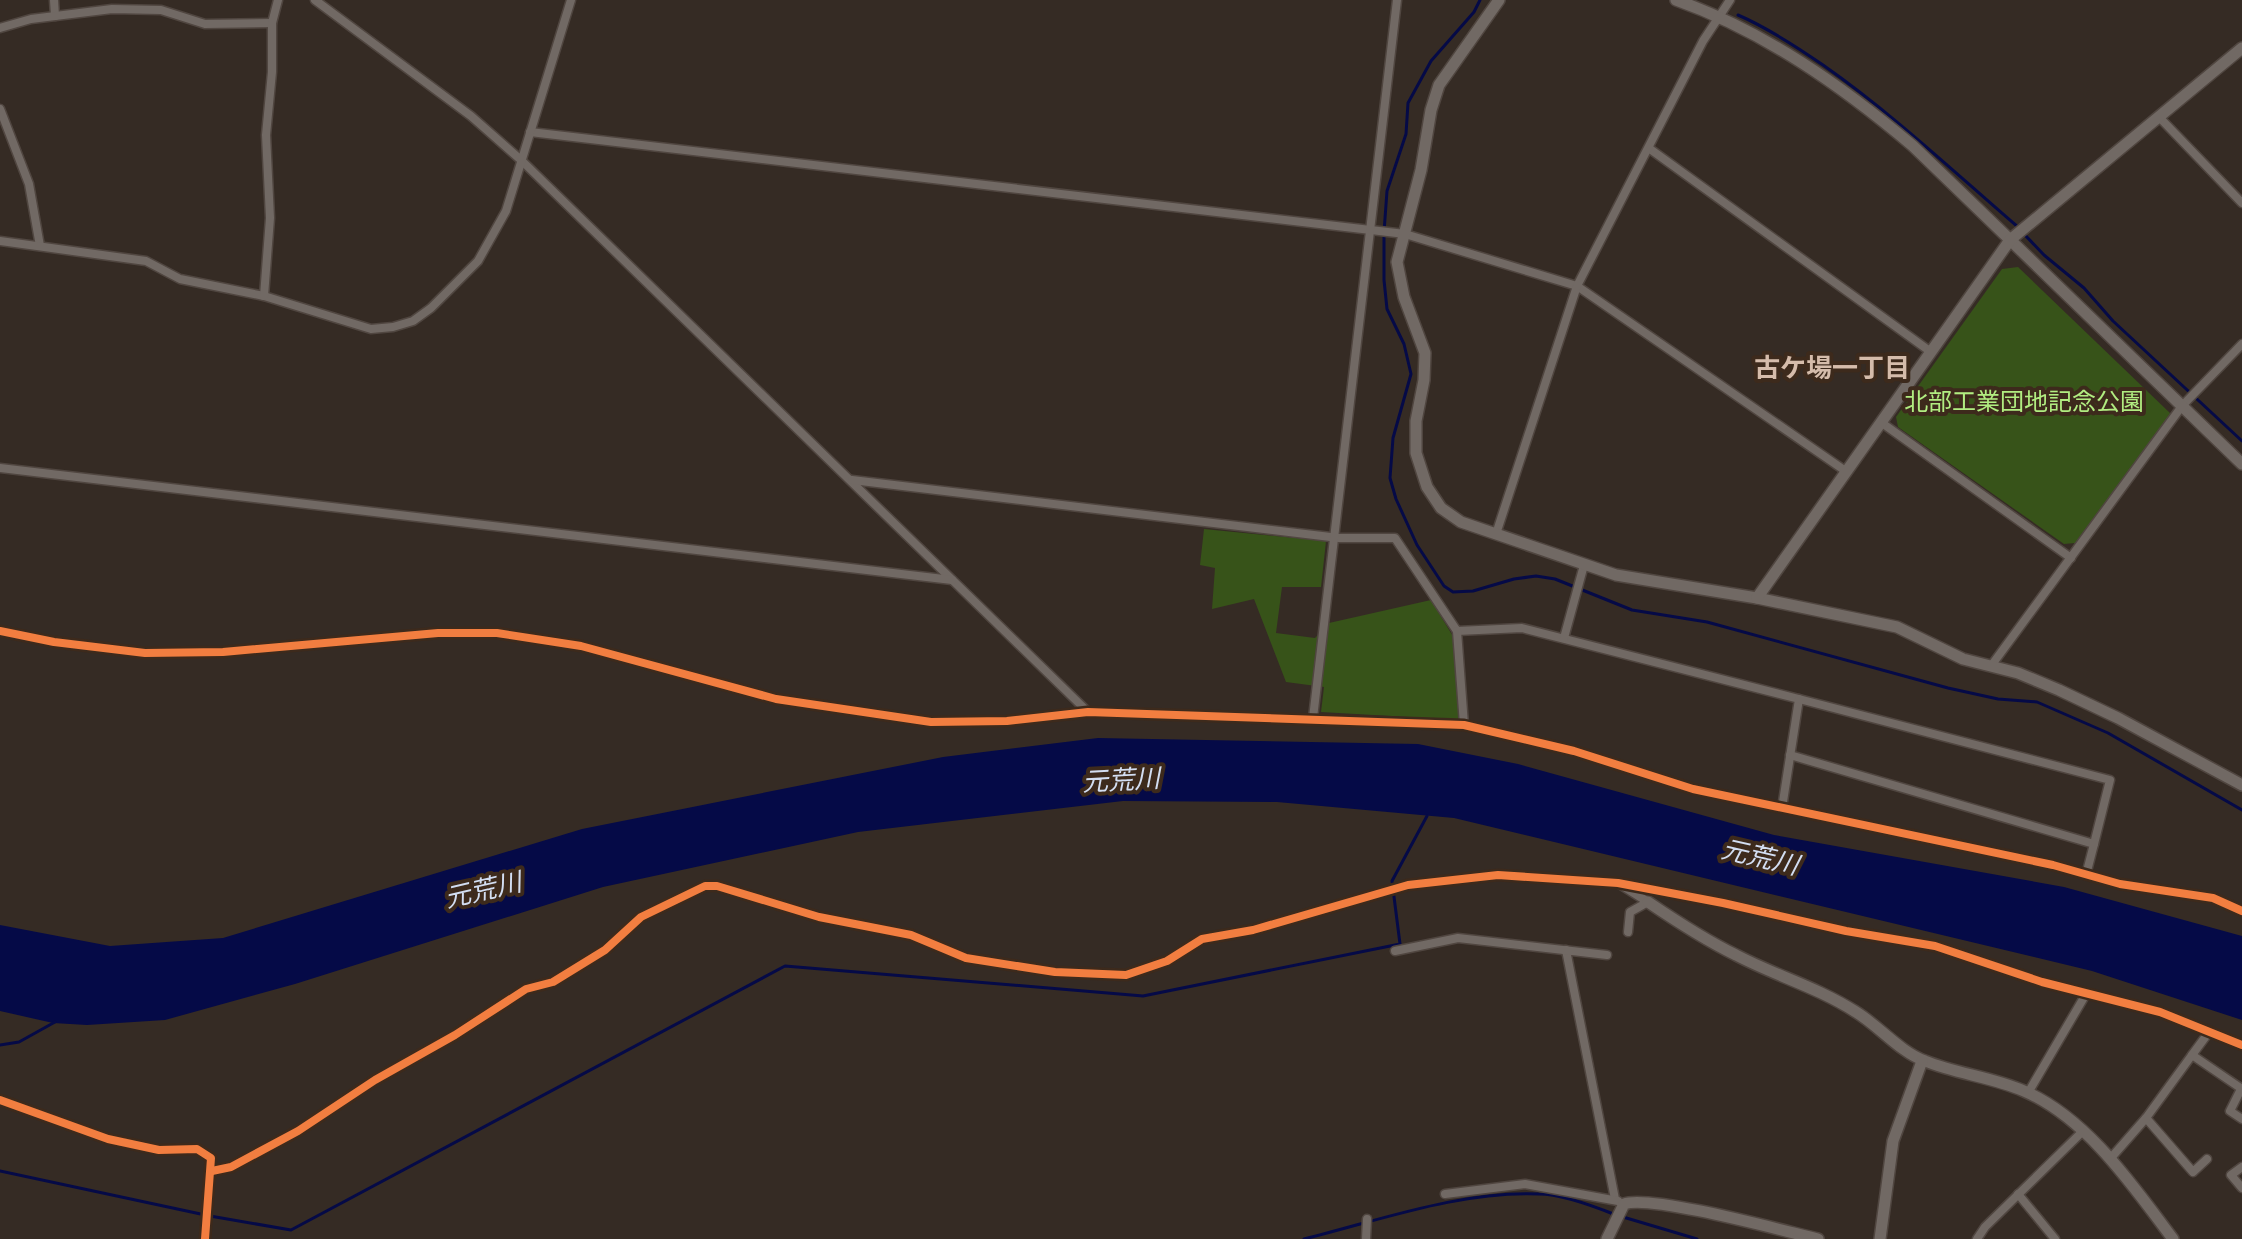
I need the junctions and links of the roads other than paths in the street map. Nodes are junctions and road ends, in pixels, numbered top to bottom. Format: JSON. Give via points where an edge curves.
{"nodes":[{"id":1,"x":54,"y":0,"type":"edge"},
{"id":2,"x":164,"y":0,"type":"edge"},
{"id":3,"x":278,"y":0,"type":"edge"},
{"id":4,"x":315,"y":0,"type":"edge"},
{"id":5,"x":571,"y":0,"type":"edge"},
{"id":6,"x":1397,"y":0,"type":"edge"},
{"id":7,"x":1499,"y":0,"type":"edge"},
{"id":8,"x":1676,"y":0,"type":"edge"},
{"id":9,"x":1730,"y":0,"type":"edge"},
{"id":10,"x":161,"y":10,"type":"junction"},
{"id":11,"x":55,"y":16,"type":"junction"},
{"id":12,"x":1717,"y":17,"type":"junction"},
{"id":13,"x":272,"y":23,"type":"junction"},
{"id":14,"x":0,"y":28,"type":"edge"},
{"id":15,"x":2242,"y":48,"type":"edge"},
{"id":16,"x":0,"y":109,"type":"edge"},
{"id":17,"x":2160,"y":118,"type":"junction"},
{"id":18,"x":530,"y":132,"type":"junction"},
{"id":19,"x":12,"y":140,"type":"junction"},
{"id":20,"x":0,"y":145,"type":"edge"},
{"id":21,"x":1650,"y":149,"type":"junction"},
{"id":22,"x":521,"y":160,"type":"junction"},
{"id":23,"x":2242,"y":203,"type":"edge"},
{"id":24,"x":1371,"y":231,"type":"junction"},
{"id":25,"x":1405,"y":234,"type":"junction"},
{"id":26,"x":2010,"y":240,"type":"junction"},
{"id":27,"x":0,"y":241,"type":"edge"},
{"id":28,"x":40,"y":246,"type":"junction"},
{"id":29,"x":1577,"y":286,"type":"junction"},
{"id":30,"x":264,"y":296,"type":"junction"},
{"id":31,"x":2242,"y":344,"type":"edge"},
{"id":32,"x":1931,"y":352,"type":"junction"},
{"id":33,"x":2182,"y":406,"type":"junction"},
{"id":34,"x":1882,"y":423,"type":"junction"},
{"id":35,"x":2242,"y":464,"type":"edge"},
{"id":36,"x":0,"y":468,"type":"edge"},
{"id":37,"x":1847,"y":472,"type":"junction"},
{"id":38,"x":852,"y":480,"type":"junction"},
{"id":39,"x":1496,"y":534,"type":"junction"},
{"id":40,"x":1334,"y":536,"type":"junction"},
{"id":41,"x":2071,"y":558,"type":"junction"},
{"id":42,"x":1584,"y":565,"type":"junction"},
{"id":43,"x":952,"y":580,"type":"junction"},
{"id":44,"x":1757,"y":598,"type":"junction"},
{"id":45,"x":0,"y":631,"type":"edge"},
{"id":46,"x":1457,"y":631,"type":"junction"},
{"id":47,"x":1564,"y":638,"type":"junction"},
{"id":48,"x":1991,"y":666,"type":"junction"},
{"id":49,"x":1799,"y":699,"type":"junction"},
{"id":50,"x":1088,"y":712,"type":"junction"},
{"id":51,"x":1313,"y":718,"type":"junction"},
{"id":52,"x":1464,"y":725,"type":"junction"},
{"id":53,"x":1790,"y":755,"type":"junction"},
{"id":54,"x":2242,"y":785,"type":"edge"},
{"id":55,"x":1782,"y":808,"type":"junction"},
{"id":56,"x":2094,"y":844,"type":"junction"},
{"id":57,"x":2086,"y":875,"type":"junction"},
{"id":58,"x":1618,"y":883,"type":"dead end"},
{"id":59,"x":1648,"y":902,"type":"junction"},
{"id":60,"x":2242,"y":911,"type":"edge"},
{"id":61,"x":1628,"y":932,"type":"dead end"},
{"id":62,"x":1566,"y":950,"type":"junction"},
{"id":63,"x":1395,"y":951,"type":"dead end"},
{"id":64,"x":1607,"y":955,"type":"dead end"},
{"id":65,"x":2086,"y":994,"type":"dead end"},
{"id":66,"x":2209,"y":1032,"type":"dead end"},
{"id":67,"x":2192,"y":1055,"type":"junction"},
{"id":68,"x":1922,"y":1061,"type":"junction"},
{"id":69,"x":2242,"y":1089,"type":"edge"},
{"id":70,"x":2028,"y":1093,"type":"junction"},
{"id":71,"x":2146,"y":1118,"type":"junction"},
{"id":72,"x":2242,"y":1119,"type":"edge"},
{"id":73,"x":2082,"y":1132,"type":"junction"},
{"id":74,"x":2110,"y":1159,"type":"junction"},
{"id":75,"x":2207,"y":1159,"type":"dead end"},
{"id":76,"x":2242,"y":1167,"type":"edge"},
{"id":77,"x":2242,"y":1188,"type":"edge"},
{"id":78,"x":1445,"y":1194,"type":"dead end"},
{"id":79,"x":2018,"y":1194,"type":"junction"},
{"id":80,"x":1620,"y":1202,"type":"junction"},
{"id":81,"x":1367,"y":1219,"type":"dead end"},
{"id":82,"x":1366,"y":1239,"type":"edge"},
{"id":83,"x":1607,"y":1239,"type":"edge"},
{"id":84,"x":1818,"y":1239,"type":"edge"},
{"id":85,"x":1880,"y":1239,"type":"edge"},
{"id":86,"x":1977,"y":1239,"type":"edge"},
{"id":87,"x":2055,"y":1239,"type":"edge"},
{"id":88,"x":2173,"y":1239,"type":"edge"}],
"edges":[{"from":1,"to":11,"type":"street"},
{"from":2,"to":10,"type":"street"},
{"from":3,"to":13,"type":"street"},
{"from":4,"to":22,"type":"street","via":[[471,116]]},
{"from":5,"to":18,"type":"street"},
{"from":6,"to":24,"type":"street"},
{"from":7,"to":25,"type":"street","via":[[1439,85]]},
{"from":8,"to":12,"type":"street"},
{"from":9,"to":12,"type":"street"},
{"from":10,"to":11,"type":"street"},
{"from":10,"to":13,"type":"street","via":[[205,24]]},
{"from":11,"to":14,"type":"street"},
{"from":12,"to":21,"type":"street"},
{"from":12,"to":26,"type":"street","via":[[1846,92],[1913,146]]},
{"from":13,"to":30,"type":"street"},
{"from":15,"to":17,"type":"street"},
{"from":16,"to":19,"type":"street"},
{"from":17,"to":23,"type":"street"},
{"from":17,"to":26,"type":"street"},
{"from":18,"to":22,"type":"street"},
{"from":18,"to":24,"type":"street"},
{"from":19,"to":20,"type":"street"},
{"from":19,"to":28,"type":"street","via":[[29,184]]},
{"from":21,"to":29,"type":"street"},
{"from":21,"to":32,"type":"street"},
{"from":22,"to":30,"type":"street","via":[[506,211],[478,261],[413,321],[371,329]]},
{"from":22,"to":38,"type":"street"},
{"from":24,"to":25,"type":"street"},
{"from":24,"to":40,"type":"street"},
{"from":25,"to":29,"type":"street"},
{"from":25,"to":39,"type":"street","via":[[1397,262],[1425,353],[1416,453],[1427,487],[1441,508],[1461,522]]},
{"from":26,"to":32,"type":"street"},
{"from":26,"to":33,"type":"street"},
{"from":27,"to":28,"type":"street"},
{"from":28,"to":30,"type":"street","via":[[146,261],[180,279]]},
{"from":29,"to":37,"type":"street"},
{"from":29,"to":39,"type":"street"},
{"from":31,"to":33,"type":"street"},
{"from":32,"to":34,"type":"street"},
{"from":33,"to":35,"type":"street"},
{"from":33,"to":41,"type":"street"},
{"from":34,"to":37,"type":"street"},
{"from":34,"to":41,"type":"street"},
{"from":36,"to":43,"type":"street"},
{"from":37,"to":44,"type":"street"},
{"from":38,"to":40,"type":"street"},
{"from":38,"to":43,"type":"street"},
{"from":39,"to":42,"type":"street"},
{"from":40,"to":46,"type":"street","via":[[1395,538]]},
{"from":40,"to":51,"type":"street"},
{"from":41,"to":48,"type":"street"},
{"from":42,"to":44,"type":"street"},
{"from":42,"to":47,"type":"street"},
{"from":43,"to":50,"type":"street"},
{"from":44,"to":48,"type":"street","via":[[1897,627]]},
{"from":45,"to":50,"type":"street","via":[[145,653],[497,633],[581,646],[776,699],[931,722]]},
{"from":46,"to":47,"type":"street","via":[[1522,628]]},
{"from":46,"to":52,"type":"street"},
{"from":47,"to":49,"type":"street"},
{"from":48,"to":54,"type":"street","via":[[2059,690]]},
{"from":49,"to":53,"type":"street"},
{"from":49,"to":56,"type":"street","via":[[2110,780]]},
{"from":50,"to":51,"type":"street"},
{"from":51,"to":52,"type":"street"},
{"from":52,"to":55,"type":"street","via":[[1574,751],[1693,789]]},
{"from":53,"to":55,"type":"street"},
{"from":53,"to":56,"type":"street"},
{"from":55,"to":57,"type":"street"},
{"from":56,"to":57,"type":"street"},
{"from":57,"to":60,"type":"street","via":[[2213,898]]},
{"from":58,"to":59,"type":"street"},
{"from":59,"to":61,"type":"street","via":[[1630,912]]},
{"from":59,"to":68,"type":"street","via":[[1737,956],[1856,1012]]},
{"from":62,"to":63,"type":"street","via":[[1458,938]]},
{"from":62,"to":64,"type":"street"},
{"from":62,"to":80,"type":"street"},
{"from":65,"to":70,"type":"street"},
{"from":66,"to":67,"type":"street"},
{"from":67,"to":69,"type":"street"},
{"from":67,"to":71,"type":"street"},
{"from":68,"to":70,"type":"street"},
{"from":68,"to":85,"type":"street","via":[[1893,1141]]},
{"from":69,"to":72,"type":"street","via":[[2230,1111]]},
{"from":70,"to":73,"type":"street"},
{"from":71,"to":74,"type":"street"},
{"from":71,"to":75,"type":"street","via":[[2193,1172]]},
{"from":73,"to":74,"type":"street"},
{"from":73,"to":79,"type":"street"},
{"from":74,"to":88,"type":"street"},
{"from":76,"to":77,"type":"street","via":[[2231,1175]]},
{"from":78,"to":80,"type":"street","via":[[1525,1184]]},
{"from":79,"to":86,"type":"street"},
{"from":79,"to":87,"type":"street"},
{"from":80,"to":83,"type":"street"},
{"from":80,"to":84,"type":"street","via":[[1659,1203]]},
{"from":81,"to":82,"type":"street"}]}
